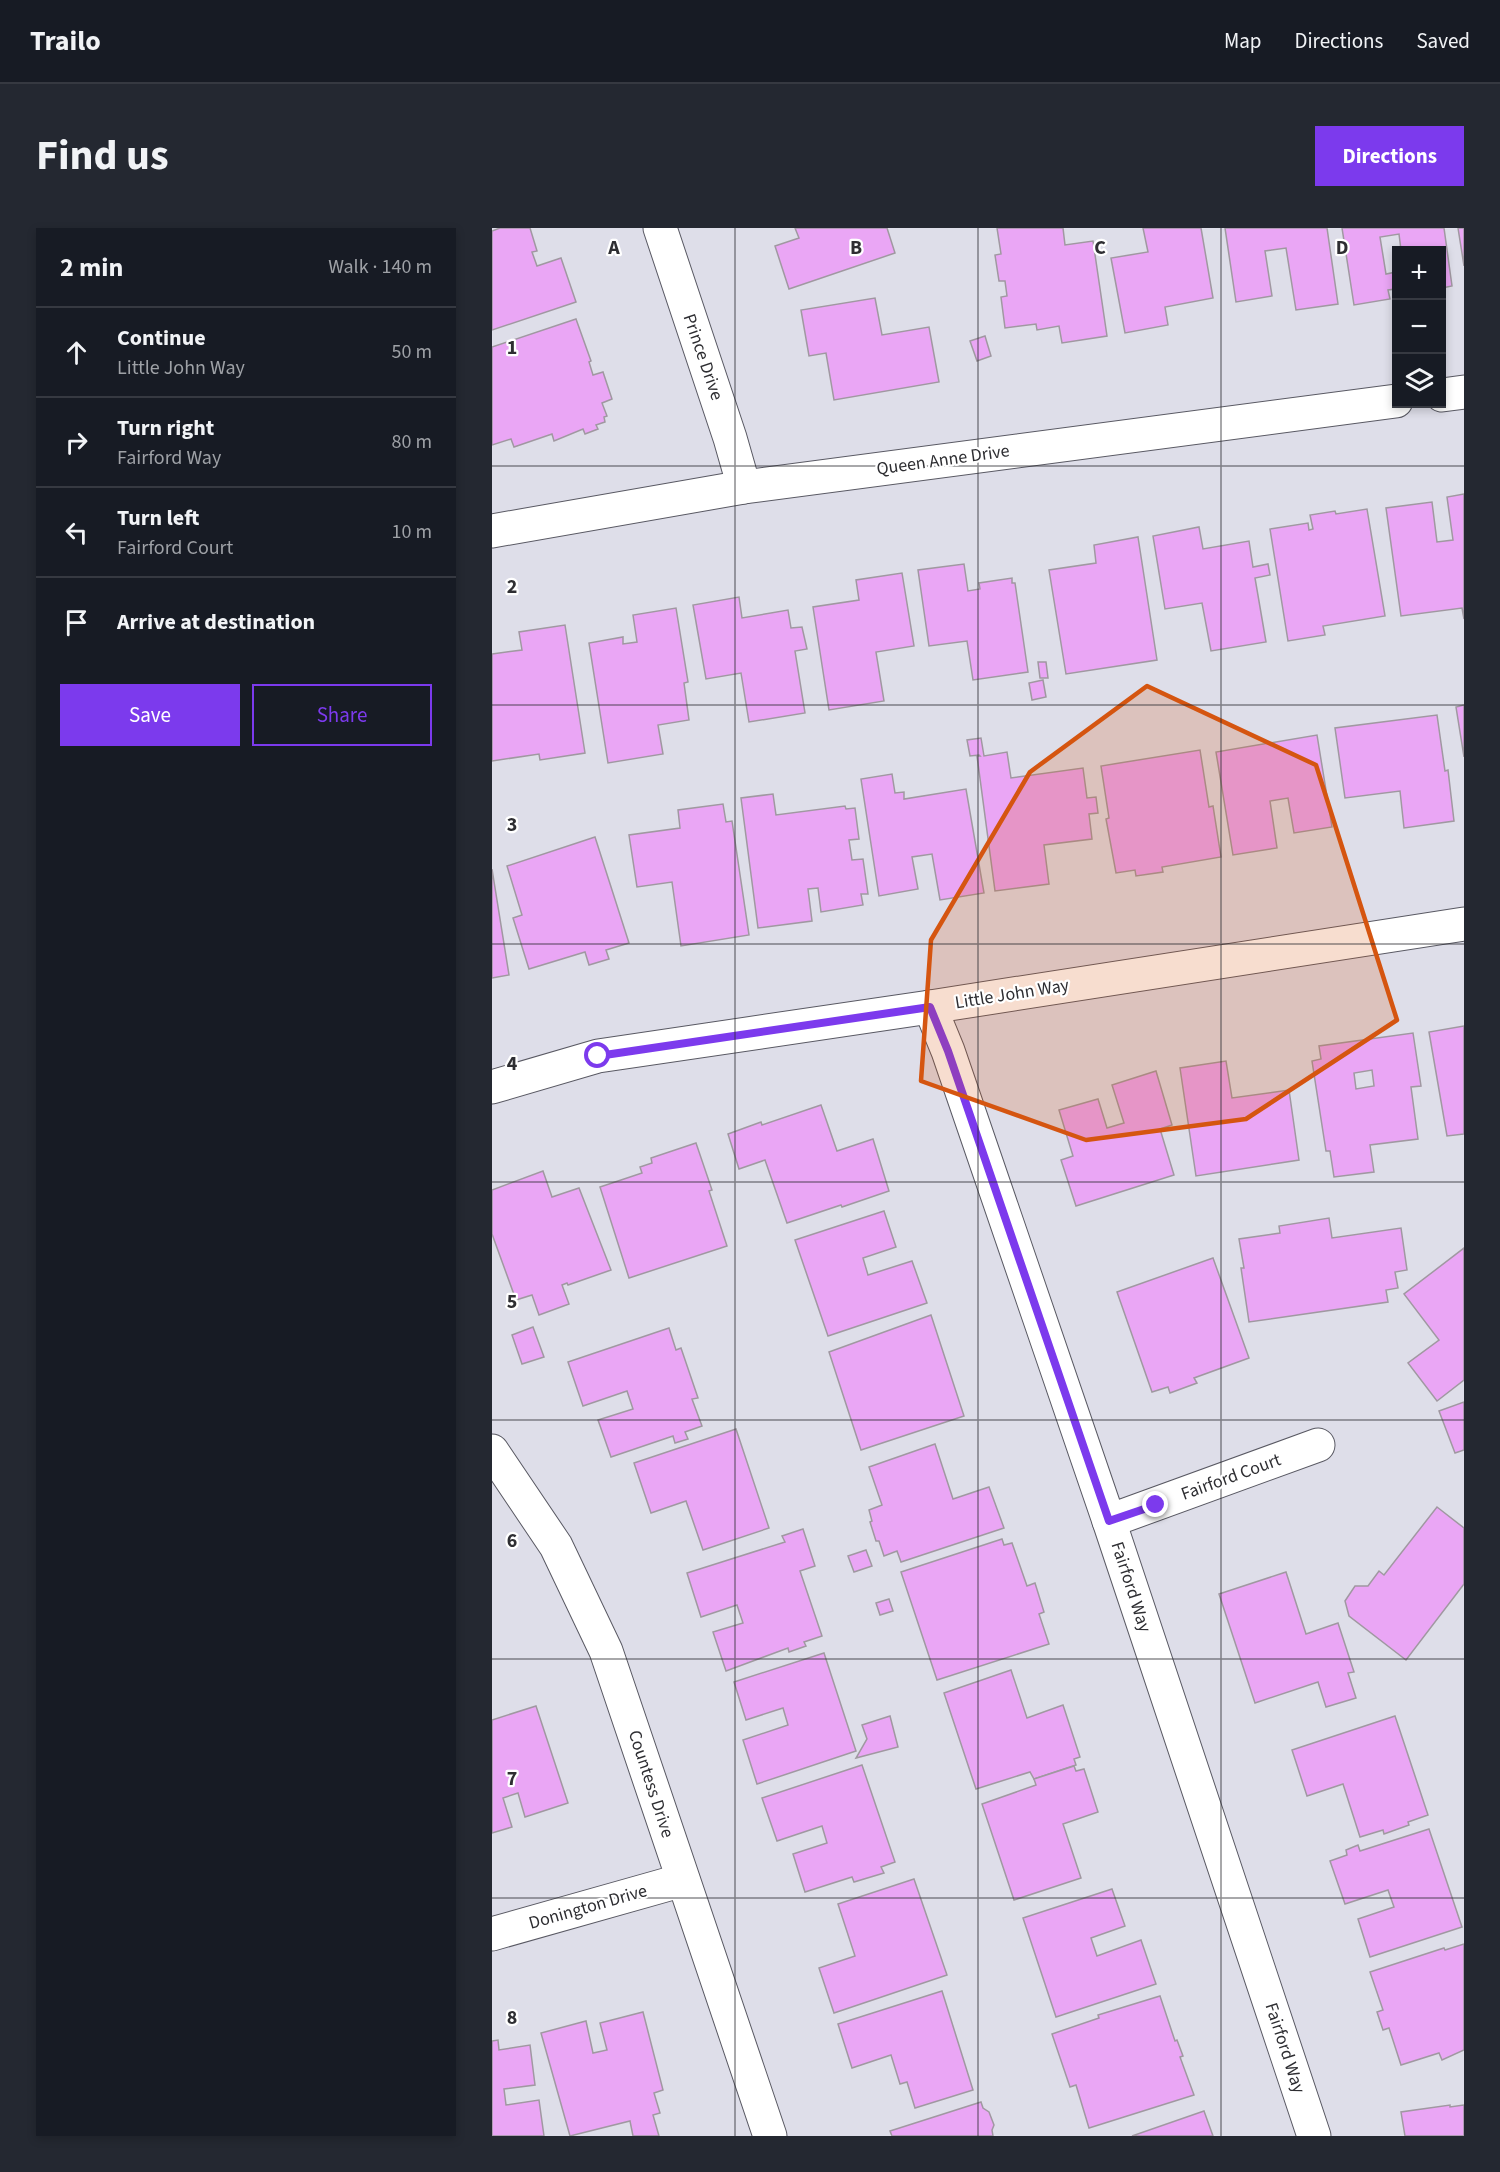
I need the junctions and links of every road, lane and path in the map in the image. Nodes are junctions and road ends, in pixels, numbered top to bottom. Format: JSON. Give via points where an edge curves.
{"nodes":[{"id":1,"x":660,"y":228,"type":"edge"},
{"id":2,"x":1464,"y":392,"type":"edge"},
{"id":3,"x":1446,"y":394,"type":"edge"},
{"id":4,"x":1392,"y":402,"type":"edge"},
{"id":5,"x":744,"y":487,"type":"junction"},
{"id":6,"x":492,"y":531,"type":"edge"},
{"id":7,"x":1464,"y":924,"type":"edge"},
{"id":8,"x":930,"y":1007,"type":"junction"},
{"id":9,"x":492,"y":1087,"type":"edge"},
{"id":10,"x":1318,"y":1445,"type":"dead end"},
{"id":11,"x":492,"y":1451,"type":"edge"},
{"id":12,"x":1109,"y":1521,"type":"junction"},
{"id":13,"x":683,"y":1880,"type":"junction"},
{"id":14,"x":492,"y":1934,"type":"edge"},
{"id":15,"x":770,"y":2136,"type":"edge"},
{"id":16,"x":1314,"y":2136,"type":"edge"}],
"edges":[{"from":1,"to":5,"type":"street","name":"Prince Drive"},
{"from":2,"to":3,"type":"street"},
{"from":4,"to":5,"type":"street","name":"Queen Anne Drive"},
{"from":5,"to":6,"type":"street","name":"Queen Anne Drive"},
{"from":7,"to":8,"type":"street","name":"Little John Way"},
{"from":8,"to":9,"type":"street","name":"Little John Way","via":[[598,1056]]},
{"from":8,"to":12,"type":"street","name":"Fairford Way"},
{"from":10,"to":12,"type":"street","name":"Fairford Court"},
{"from":11,"to":13,"type":"street","name":"Countess Drive","via":[[556,1546],[606,1651]]},
{"from":12,"to":16,"type":"street","name":"Fairford Way"},
{"from":13,"to":14,"type":"street","name":"Donington Drive"},
{"from":13,"to":15,"type":"street","name":"Countess Drive"}]}
